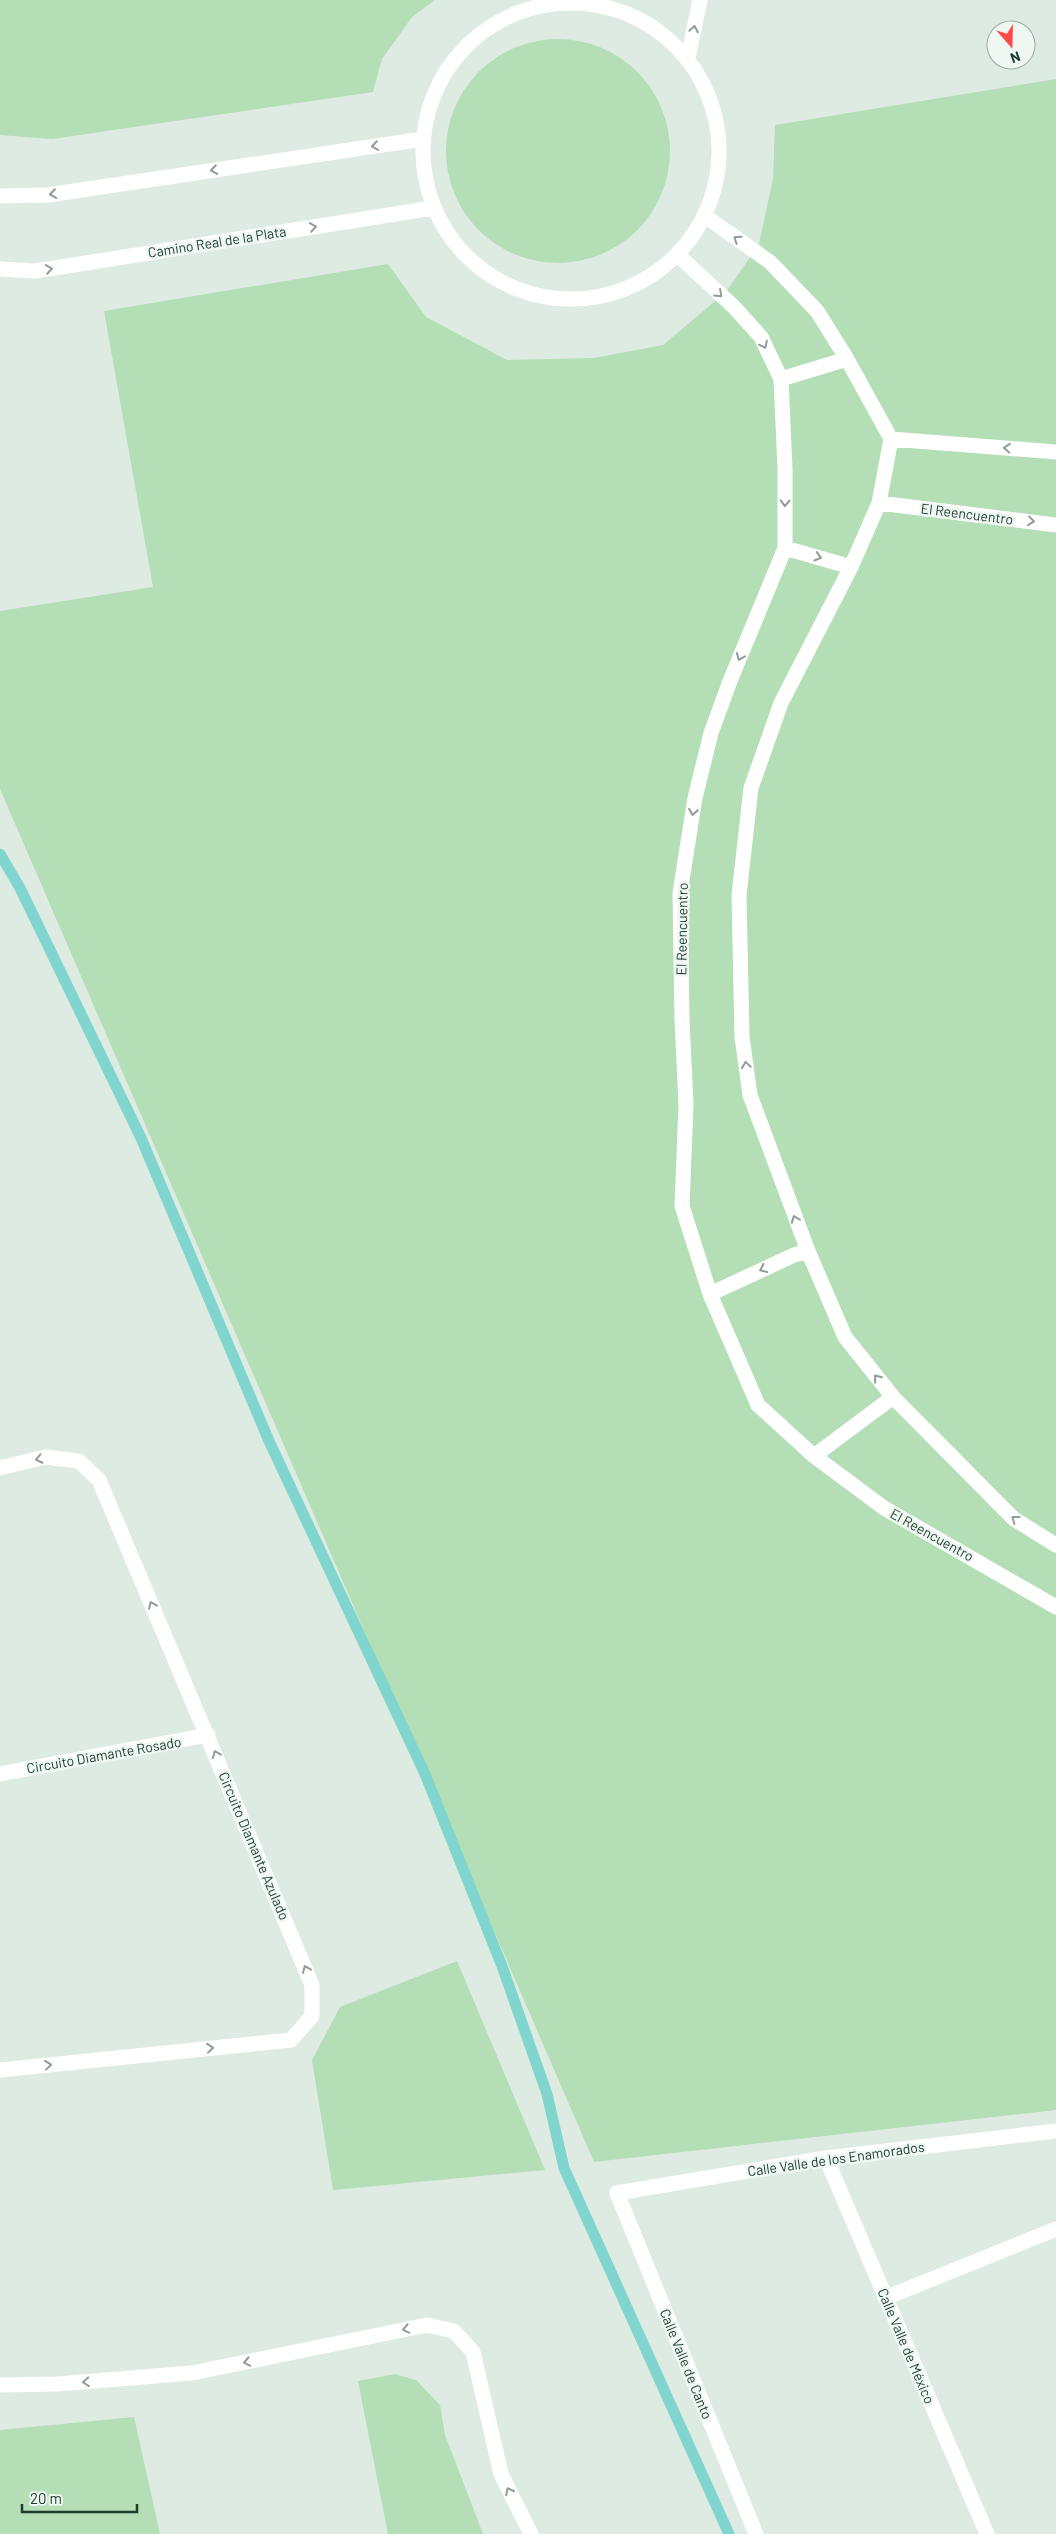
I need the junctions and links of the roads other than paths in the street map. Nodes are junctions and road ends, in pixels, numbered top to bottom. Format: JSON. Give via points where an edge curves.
{"nodes":[{"id":1,"x":700,"y":0,"type":"edge"},
{"id":2,"x":576,"y":1,"type":"edge"},
{"id":3,"x":688,"y":58,"type":"junction"},
{"id":4,"x":423,"y":139,"type":"junction"},
{"id":5,"x":0,"y":196,"type":"edge"},
{"id":6,"x":433,"y":208,"type":"junction"},
{"id":7,"x":705,"y":216,"type":"junction"},
{"id":8,"x":679,"y":256,"type":"junction"},
{"id":9,"x":0,"y":269,"type":"edge"},
{"id":10,"x":847,"y":359,"type":"junction"},
{"id":11,"x":781,"y":379,"type":"junction"},
{"id":12,"x":891,"y":439,"type":"junction"},
{"id":13,"x":1056,"y":452,"type":"edge"},
{"id":14,"x":879,"y":503,"type":"junction"},
{"id":15,"x":1056,"y":524,"type":"edge"},
{"id":16,"x":785,"y":548,"type":"junction"},
{"id":17,"x":851,"y":567,"type":"junction"},
{"id":18,"x":808,"y":1251,"type":"junction"},
{"id":19,"x":710,"y":1294,"type":"junction"},
{"id":20,"x":893,"y":1397,"type":"junction"},
{"id":21,"x":814,"y":1456,"type":"junction"},
{"id":22,"x":0,"y":1468,"type":"edge"},
{"id":23,"x":1056,"y":1545,"type":"edge"},
{"id":24,"x":1056,"y":1606,"type":"edge"},
{"id":25,"x":208,"y":1735,"type":"junction"},
{"id":26,"x":0,"y":1774,"type":"edge"},
{"id":27,"x":0,"y":2070,"type":"edge"},
{"id":28,"x":1056,"y":2131,"type":"edge"},
{"id":29,"x":826,"y":2158,"type":"junction"},
{"id":30,"x":617,"y":2193,"type":"joint"},
{"id":31,"x":1056,"y":2229,"type":"edge"},
{"id":32,"x":885,"y":2298,"type":"junction"},
{"id":33,"x":0,"y":2385,"type":"edge"},
{"id":34,"x":531,"y":2534,"type":"edge"},
{"id":35,"x":756,"y":2534,"type":"edge"},
{"id":36,"x":987,"y":2534,"type":"edge"}],
"edges":[{"from":3,"to":1,"type":"street","one_way":true},
{"from":2,"to":3,"type":"street","via":[[638,18],[665,35]]},
{"from":2,"to":4,"type":"street","via":[[530,8],[490,27],[456,57],[433,96]]},
{"from":3,"to":7,"type":"street","via":[[716,110],[721,168]]},
{"from":4,"to":5,"type":"street","one_way":true,"via":[[48,195]]},
{"from":4,"to":6,"type":"street","via":[[423,174]]},
{"from":6,"to":8,"type":"street","via":[[456,248],[491,278],[533,296],[579,300],[624,292]]},
{"from":9,"to":6,"type":"street","name":"Camino Real de la Plata","one_way":true,"via":[[35,271]]},
{"from":7,"to":8,"type":"street"},
{"from":10,"to":7,"type":"street","one_way":true,"via":[[817,311],[770,262]]},
{"from":8,"to":11,"type":"street","name":"El Reencuentro","one_way":true,"via":[[761,337]]},
{"from":10,"to":11,"type":"street"},
{"from":10,"to":12,"type":"street"},
{"from":11,"to":16,"type":"street","name":"El Reencuentro","one_way":true},
{"from":13,"to":12,"type":"street","one_way":true},
{"from":12,"to":14,"type":"street"},
{"from":14,"to":15,"type":"street","name":"El Reencuentro","one_way":true},
{"from":14,"to":17,"type":"street"},
{"from":16,"to":17,"type":"street","one_way":true},
{"from":16,"to":19,"type":"street","name":"El Reencuentro","one_way":true,"via":[[711,733],[695,798],[680,893],[686,1105],[682,1206]]},
{"from":18,"to":17,"type":"street","one_way":true,"via":[[750,1095],[742,1037],[739,895],[751,788],[781,703]]},
{"from":18,"to":19,"type":"street","one_way":true,"via":[[794,1254]]},
{"from":20,"to":18,"type":"street","one_way":true,"via":[[846,1337]]},
{"from":19,"to":21,"type":"street","name":"El Reencuentro","via":[[758,1405]]},
{"from":20,"to":21,"type":"street"},
{"from":23,"to":20,"type":"street","one_way":true,"via":[[1014,1520]]},
{"from":21,"to":24,"type":"street","name":"El Reencuentro","via":[[884,1508]]},
{"from":25,"to":22,"type":"street","name":"Circuito Diamante Azulado","one_way":true,"via":[[99,1480],[78,1461],[62,1458],[45,1456]]},
{"from":25,"to":26,"type":"street","name":"Circuito Diamante Rosado"},
{"from":27,"to":25,"type":"street","name":"Circuito Diamante Azulado","one_way":true,"via":[[291,2040],[312,2016],[312,1985]]},
{"from":28,"to":29,"type":"street","name":"Calle Valle de los Enamorados"},
{"from":29,"to":30,"type":"street","name":"Calle Valle de los Enamorados"},
{"from":29,"to":32,"type":"street","name":"Calle Valle de México"},
{"from":30,"to":35,"type":"street","name":"Calle Valle de Canto"},
{"from":31,"to":32,"type":"street"},
{"from":32,"to":36,"type":"street","name":"Calle Valle de México"},
{"from":34,"to":33,"type":"street","one_way":true,"via":[[500,2474],[473,2352],[454,2331],[427,2325],[192,2373],[58,2384]]}]}
